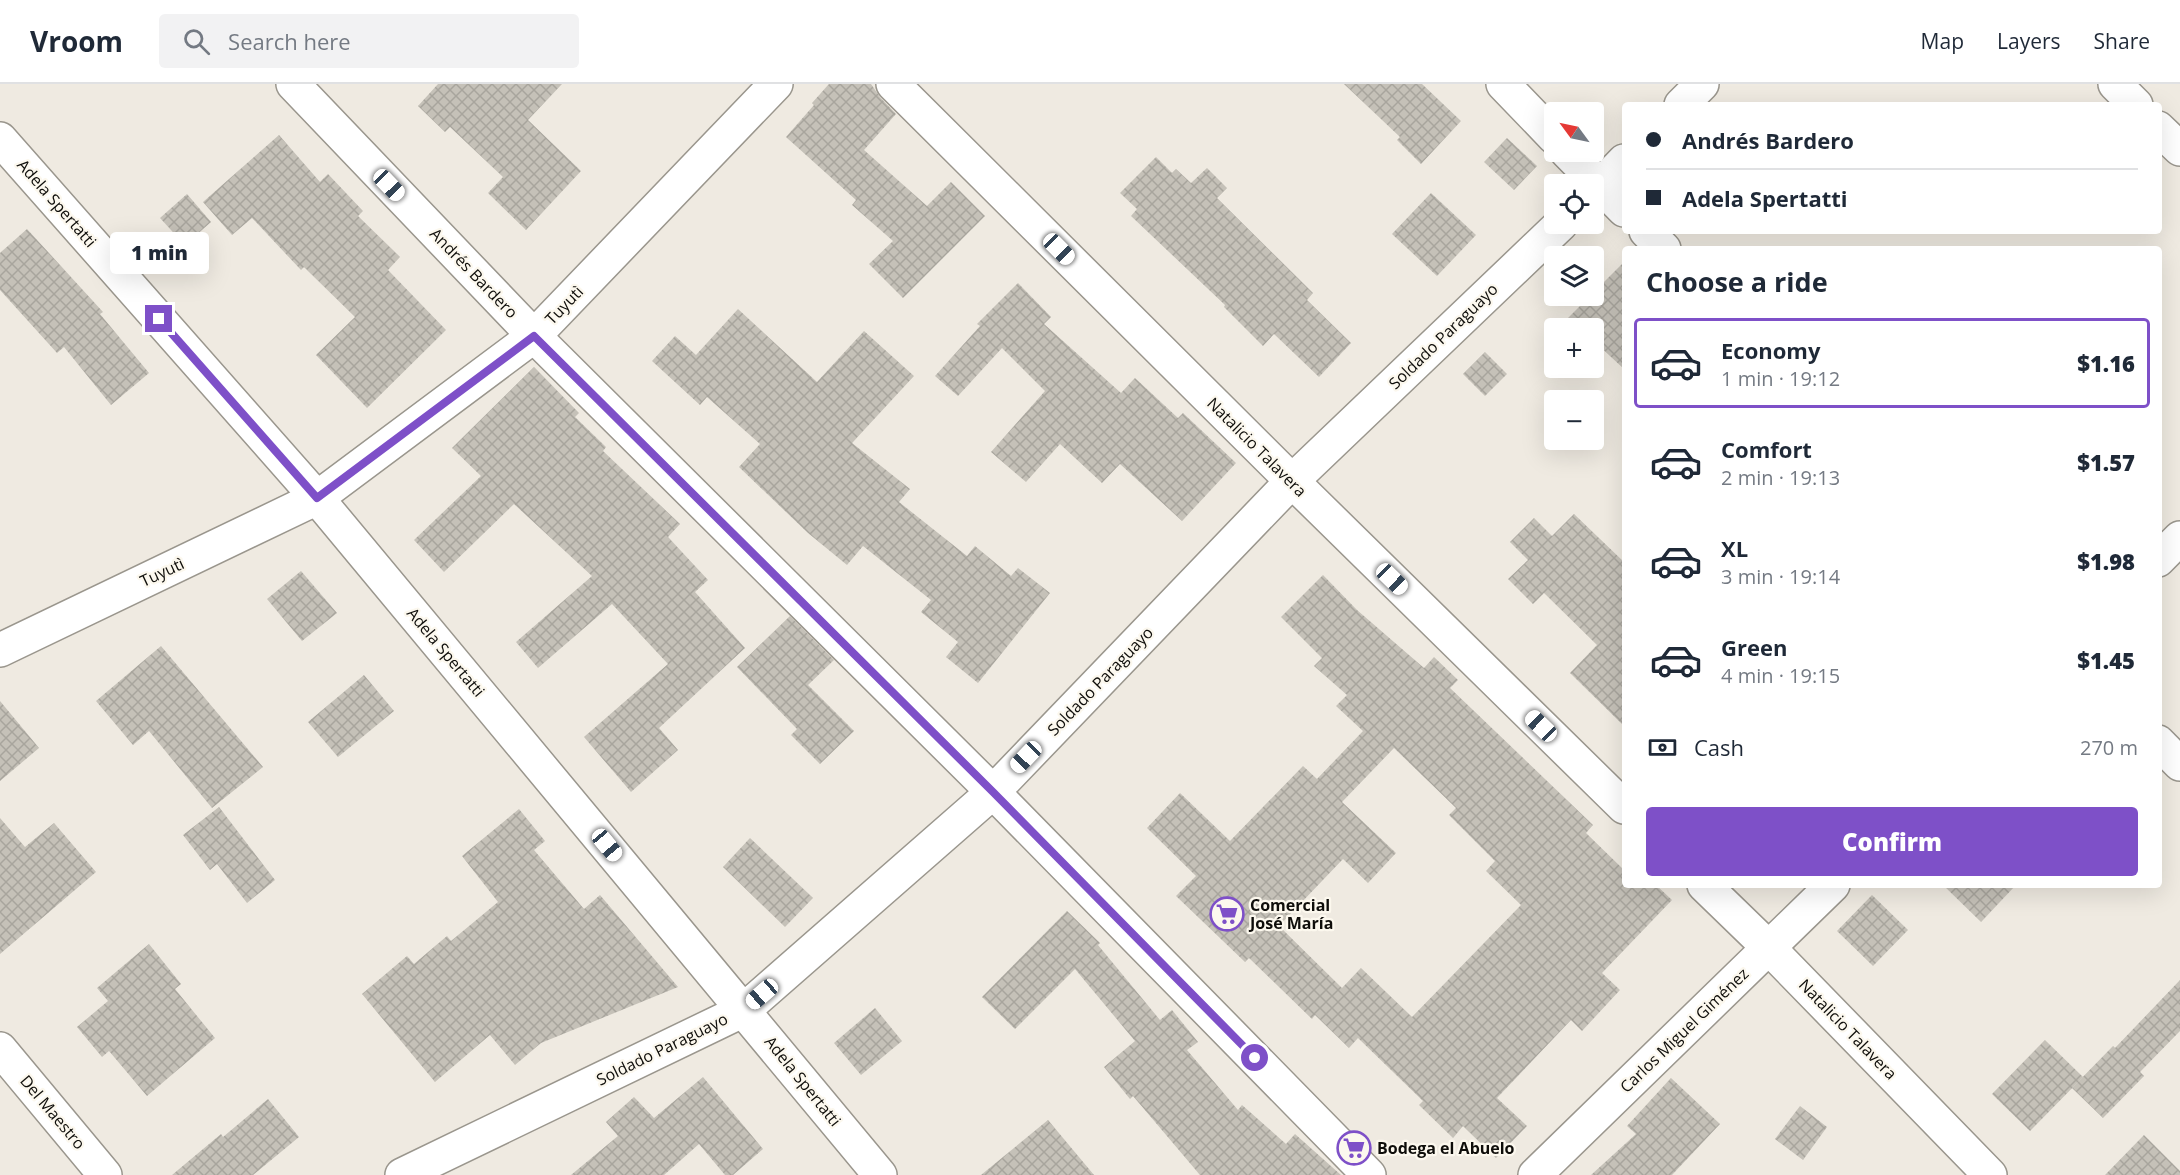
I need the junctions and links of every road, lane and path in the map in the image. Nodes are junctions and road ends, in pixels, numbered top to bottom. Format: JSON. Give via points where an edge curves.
{"nodes":[{"id":1,"x":292,"y":84,"type":"edge"},
{"id":2,"x":776,"y":84,"type":"edge"},
{"id":3,"x":893,"y":84,"type":"edge"},
{"id":4,"x":1503,"y":84,"type":"edge"},
{"id":5,"x":1702,"y":84,"type":"edge"},
{"id":6,"x":2115,"y":84,"type":"edge"},
{"id":7,"x":1684,"y":102,"type":"edge"},
{"id":8,"x":2133,"y":102,"type":"edge"},
{"id":9,"x":1544,"y":127,"type":"edge"},
{"id":10,"x":2162,"y":132,"type":"edge"},
{"id":11,"x":0,"y":139,"type":"edge"},
{"id":12,"x":2180,"y":149,"type":"edge"},
{"id":13,"x":1575,"y":162,"type":"edge"},
{"id":14,"x":1622,"y":163,"type":"edge"},
{"id":15,"x":1585,"y":174,"type":"edge"},
{"id":16,"x":1604,"y":182,"type":"edge"},
{"id":17,"x":1604,"y":194,"type":"edge"},
{"id":18,"x":1622,"y":208,"type":"edge"},
{"id":19,"x":1551,"y":234,"type":"edge"},
{"id":20,"x":1649,"y":234,"type":"edge"},
{"id":21,"x":1661,"y":246,"type":"edge"},
{"id":22,"x":534,"y":336,"type":"junction"},
{"id":23,"x":1292,"y":481,"type":"junction"},
{"id":24,"x":317,"y":498,"type":"junction"},
{"id":25,"x":2180,"y":538,"type":"edge"},
{"id":26,"x":2162,"y":556,"type":"edge"},
{"id":27,"x":0,"y":650,"type":"edge"},
{"id":28,"x":2162,"y":746,"type":"edge"},
{"id":29,"x":2180,"y":764,"type":"edge"},
{"id":30,"x":993,"y":792,"type":"junction"},
{"id":31,"x":1622,"y":805,"type":"edge"},
{"id":32,"x":1707,"y":888,"type":"edge"},
{"id":33,"x":1830,"y":888,"type":"edge"},
{"id":34,"x":1769,"y":948,"type":"junction"},
{"id":35,"x":744,"y":1010,"type":"junction"},
{"id":36,"x":0,"y":1050,"type":"edge"},
{"id":37,"x":105,"y":1175,"type":"edge"},
{"id":38,"x":402,"y":1175,"type":"edge"},
{"id":39,"x":880,"y":1175,"type":"edge"},
{"id":40,"x":1369,"y":1175,"type":"edge"},
{"id":41,"x":1535,"y":1175,"type":"edge"},
{"id":42,"x":1990,"y":1175,"type":"edge"}],
"edges":[{"from":1,"to":22,"type":"street","name":"Andrés Bardero"},
{"from":2,"to":22,"type":"street","name":"Tuyutì"},
{"from":3,"to":23,"type":"street","name":"Natalicio Talavera"},
{"from":4,"to":9,"type":"street"},
{"from":5,"to":7,"type":"street"},
{"from":6,"to":8,"type":"street"},
{"from":10,"to":12,"type":"street"},
{"from":11,"to":24,"type":"street","name":"Adela Spertatti"},
{"from":13,"to":15,"type":"street"},
{"from":14,"to":16,"type":"street"},
{"from":17,"to":18,"type":"street"},
{"from":19,"to":23,"type":"street","name":"Soldado Paraguayo"},
{"from":20,"to":21,"type":"street"},
{"from":22,"to":24,"type":"street","name":"Tuyutì"},
{"from":22,"to":30,"type":"street","name":"Andrés Bardero"},
{"from":23,"to":30,"type":"street","name":"Soldado Paraguayo"},
{"from":23,"to":31,"type":"street","name":"Natalicio Talavera"},
{"from":24,"to":27,"type":"street","name":"Tuyutì"},
{"from":24,"to":35,"type":"street","name":"Adela Spertatti"},
{"from":25,"to":26,"type":"street"},
{"from":28,"to":29,"type":"street"},
{"from":30,"to":35,"type":"street","name":"Soldado Paraguayo"},
{"from":30,"to":40,"type":"street","name":"Andrés Bardero"},
{"from":32,"to":34,"type":"street","name":"Natalicio Talavera"},
{"from":33,"to":34,"type":"street","name":"Carlos Miguel Giménez"},
{"from":34,"to":41,"type":"street","name":"Carlos Miguel Giménez"},
{"from":34,"to":42,"type":"street","name":"Natalicio Talavera"},
{"from":35,"to":38,"type":"street","name":"Soldado Paraguayo"},
{"from":35,"to":39,"type":"street","name":"Adela Spertatti"},
{"from":36,"to":37,"type":"street","name":"Del Maestro"}]}
